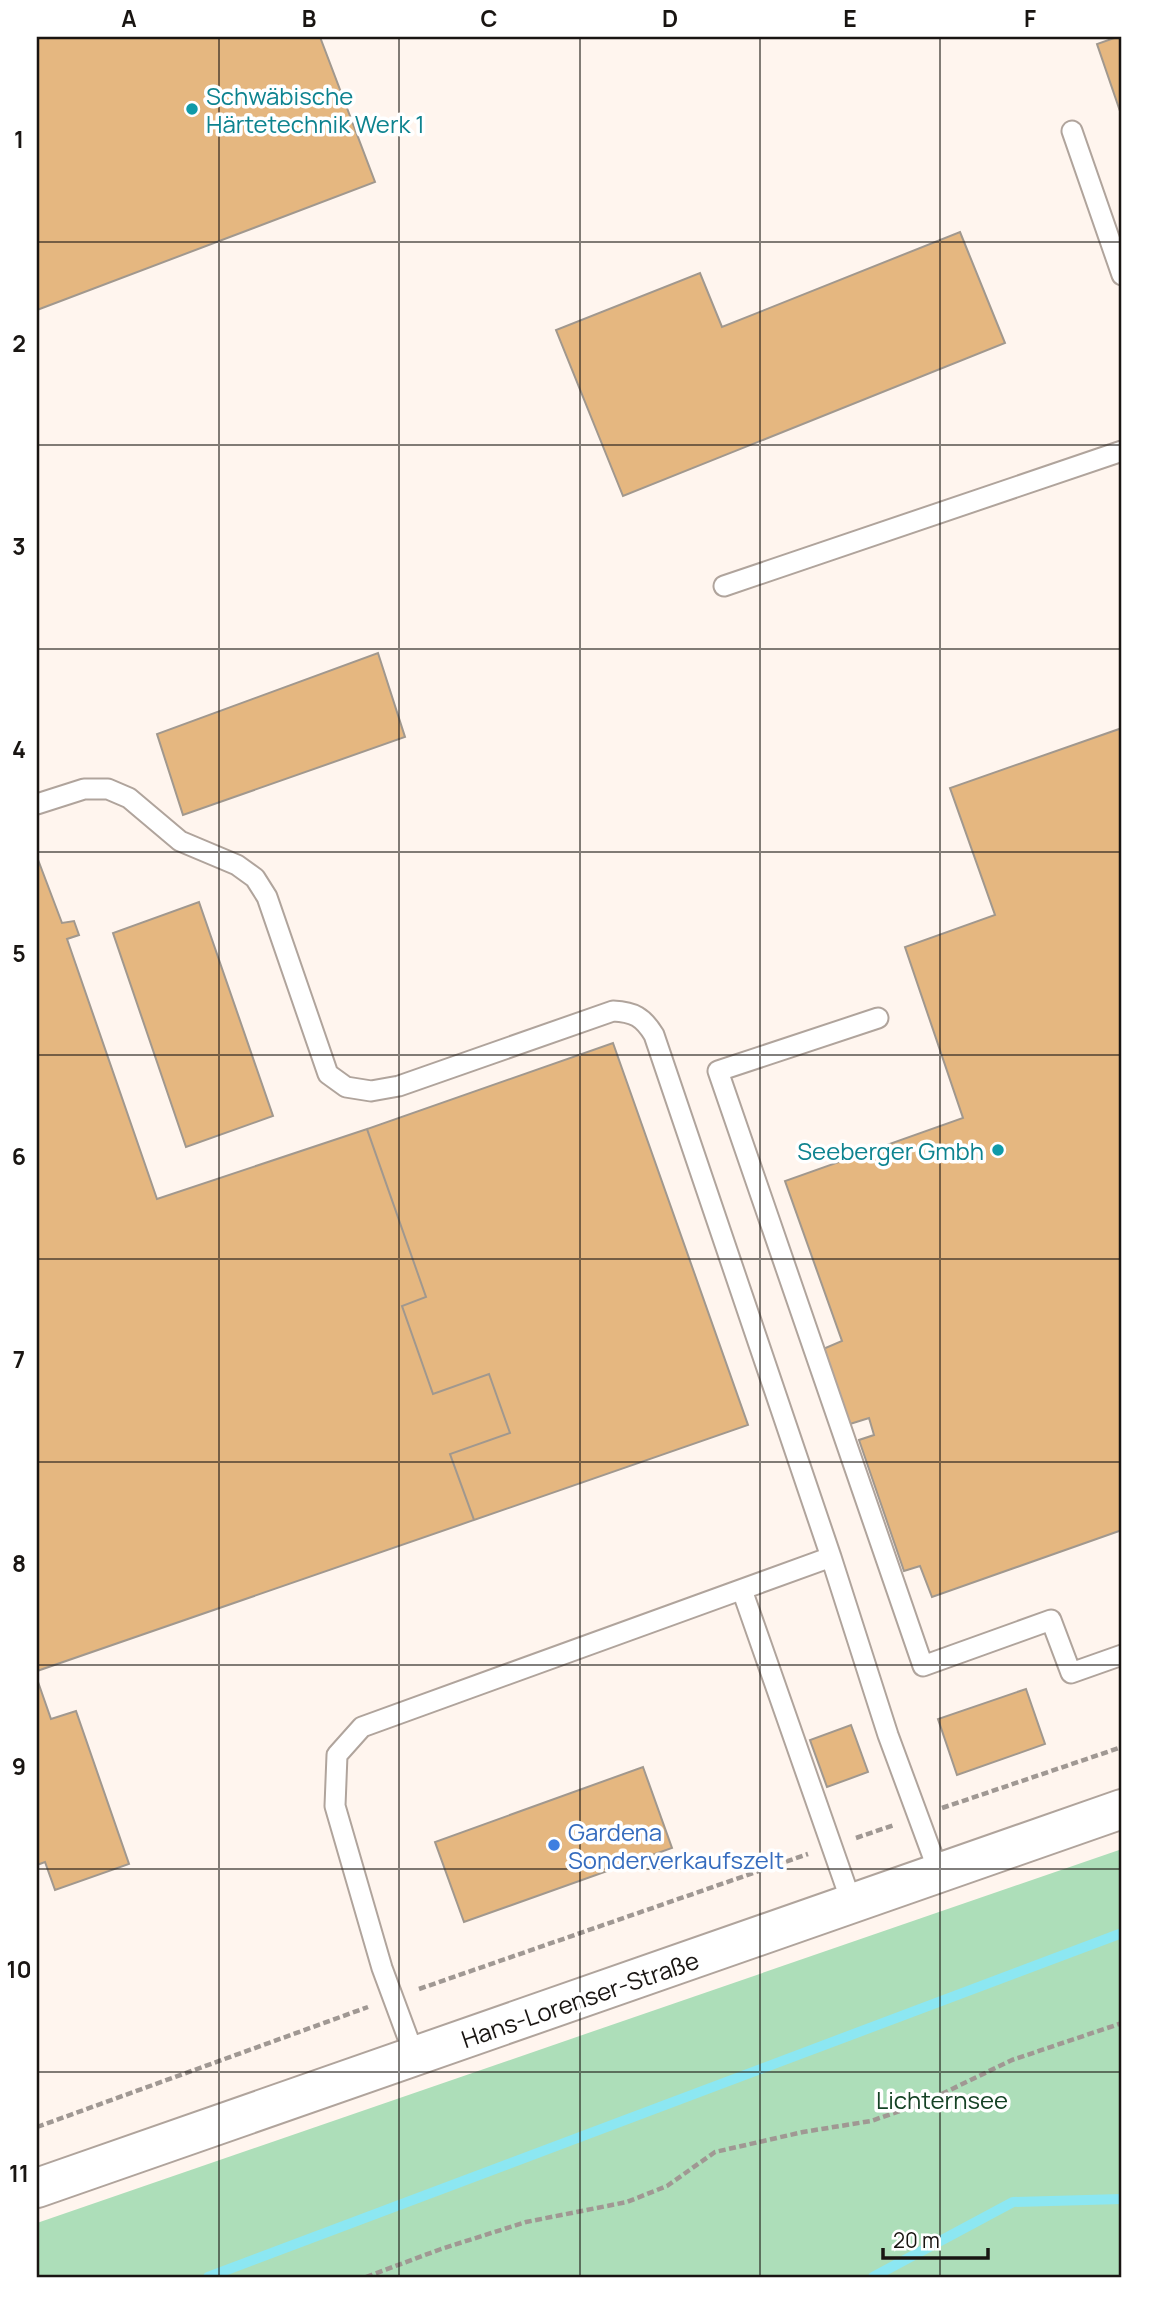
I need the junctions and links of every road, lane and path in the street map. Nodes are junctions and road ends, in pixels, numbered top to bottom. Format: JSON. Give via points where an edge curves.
{"nodes":[{"id":1,"x":1072,"y":131,"type":"dead end"},
{"id":2,"x":1122,"y":275,"type":"edge"},
{"id":3,"x":1122,"y":451,"type":"edge"},
{"id":4,"x":724,"y":586,"type":"dead end"},
{"id":5,"x":37,"y":804,"type":"edge"},
{"id":6,"x":878,"y":1018,"type":"dead end"},
{"id":7,"x":831,"y":1557,"type":"junction"},
{"id":8,"x":742,"y":1590,"type":"junction"},
{"id":9,"x":1122,"y":1654,"type":"edge"},
{"id":10,"x":1122,"y":1747,"type":"edge"},
{"id":11,"x":1122,"y":1809,"type":"edge"},
{"id":12,"x":917,"y":1816,"type":"junction"},
{"id":13,"x":831,"y":1846,"type":"junction"},
{"id":14,"x":939,"y":1873,"type":"junction"},
{"id":15,"x":852,"y":1904,"type":"junction"},
{"id":16,"x":393,"y":1998,"type":"junction"},
{"id":17,"x":1122,"y":2023,"type":"edge"},
{"id":18,"x":415,"y":2057,"type":"junction"},
{"id":19,"x":37,"y":2127,"type":"edge"},
{"id":20,"x":37,"y":2188,"type":"edge"},
{"id":21,"x":366,"y":2277,"type":"edge"}],
"edges":[{"from":1,"to":2,"type":"lane"},
{"from":3,"to":4,"type":"lane"},
{"from":5,"to":7,"type":"lane","via":[[84,789],[108,789],[129,798],[180,841],[237,865],[255,878],[267,897],[328,1074],[346,1087],[371,1091],[399,1086],[614,1011],[631,1012],[645,1020],[654,1035]]},
{"from":6,"to":9,"type":"lane","via":[[718,1071],[923,1666],[1051,1620],[1071,1673]]},
{"from":7,"to":8,"type":"lane"},
{"from":7,"to":12,"type":"lane"},
{"from":8,"to":13,"type":"lane"},
{"from":8,"to":16,"type":"lane","via":[[362,1727],[337,1755],[334,1806]]},
{"from":10,"to":12,"type":"path"},
{"from":11,"to":14,"type":"street","name":"Hans-Lorenser-Straße"},
{"from":12,"to":13,"type":"path"},
{"from":12,"to":14,"type":"lane"},
{"from":13,"to":15,"type":"lane"},
{"from":13,"to":16,"type":"path"},
{"from":14,"to":15,"type":"street","name":"Hans-Lorenser-Straße"},
{"from":15,"to":18,"type":"street","name":"Hans-Lorenser-Straße"},
{"from":16,"to":18,"type":"lane"},
{"from":16,"to":19,"type":"path"},
{"from":17,"to":21,"type":"path","via":[[1012,2060],[923,2103],[871,2121],[715,2152],[667,2186],[627,2202],[526,2222]]},
{"from":18,"to":20,"type":"street","name":"Hans-Lorenser-Straße"}]}
